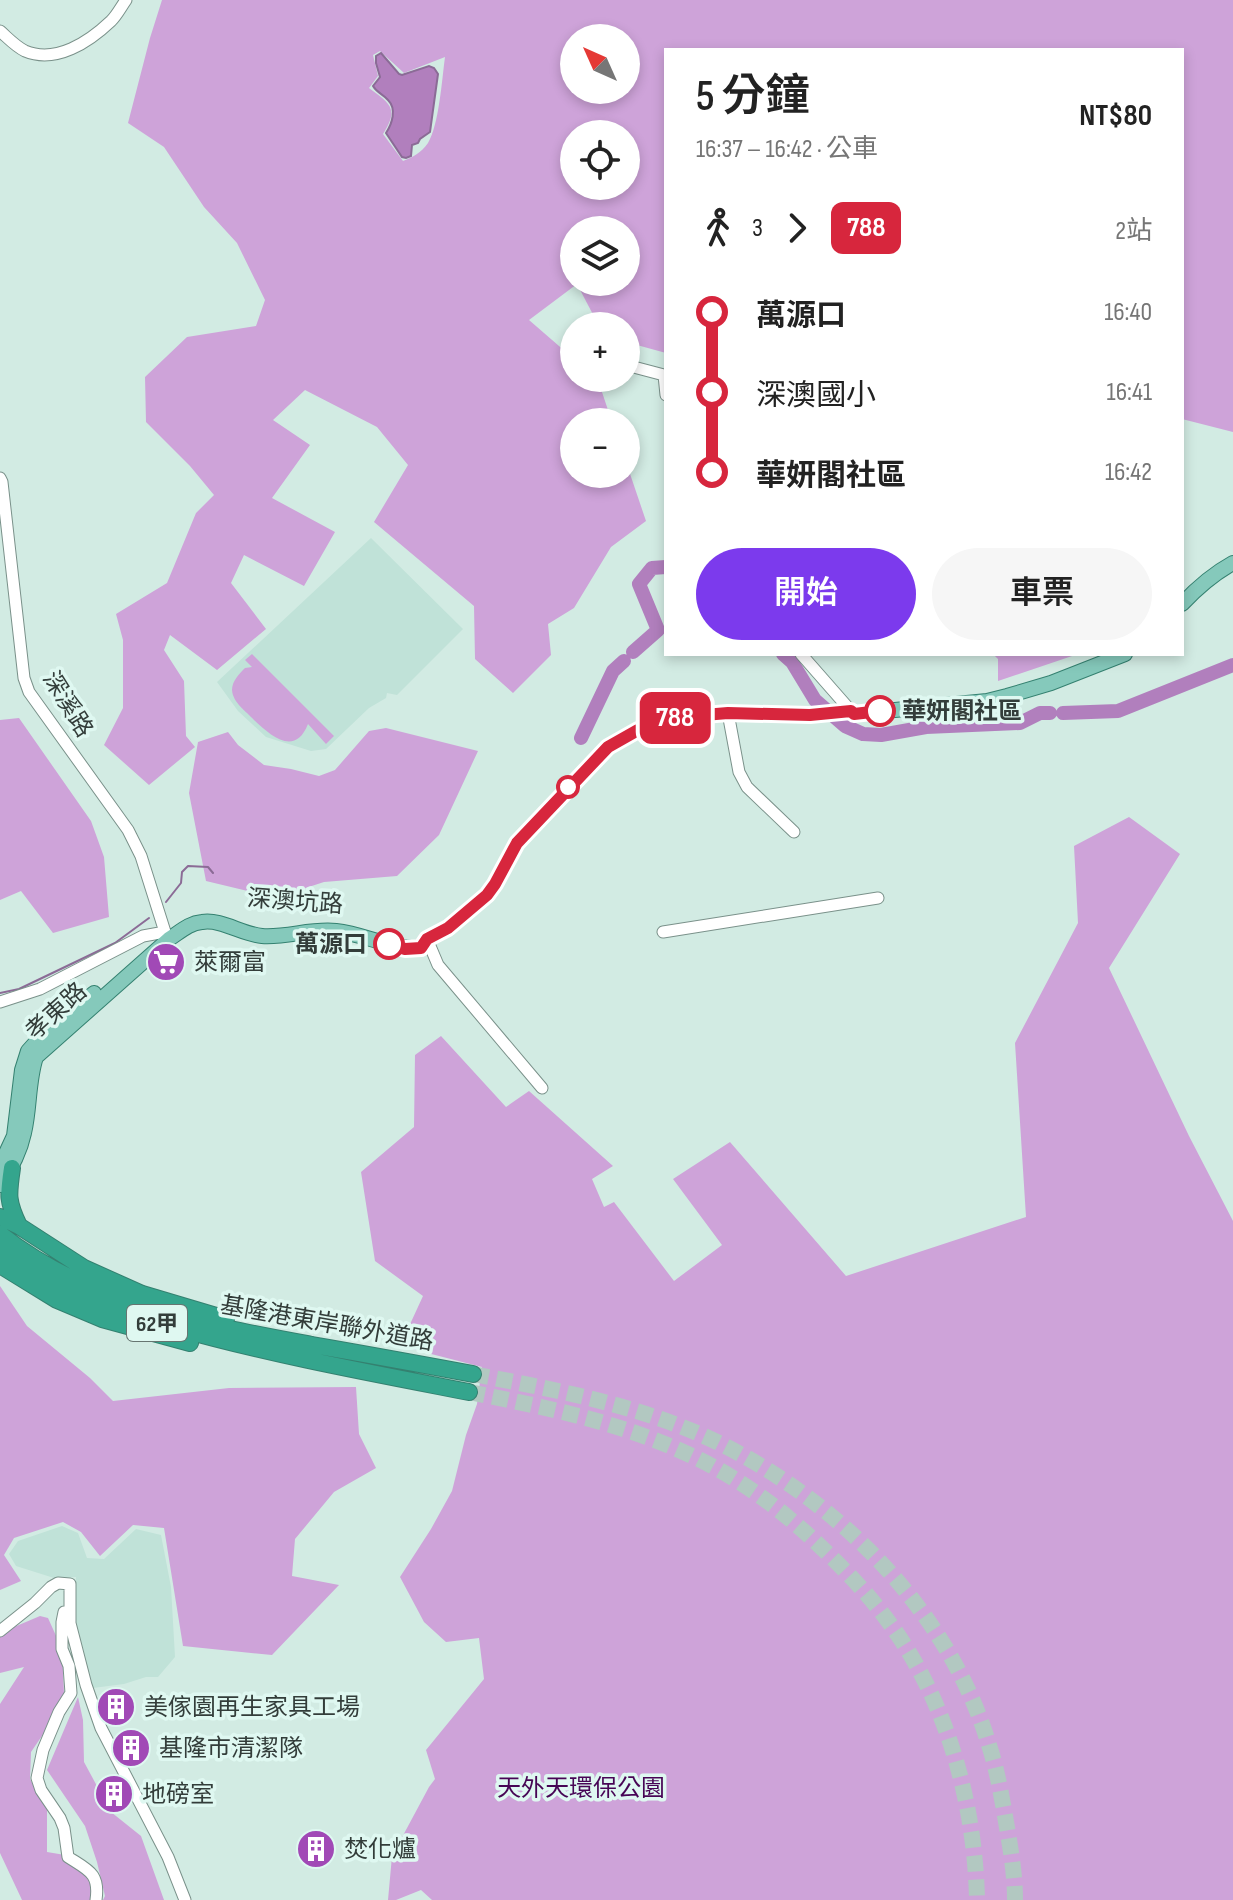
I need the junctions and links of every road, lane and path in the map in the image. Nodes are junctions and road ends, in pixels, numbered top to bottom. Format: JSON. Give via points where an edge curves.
{"nodes":[{"id":1,"x":126,"y":0,"type":"edge"},
{"id":2,"x":0,"y":31,"type":"edge"},
{"id":3,"x":640,"y":369,"type":"edge"},
{"id":4,"x":664,"y":375,"type":"edge"},
{"id":5,"x":0,"y":478,"type":"edge"},
{"id":6,"x":1233,"y":553,"type":"edge"},
{"id":7,"x":1233,"y":563,"type":"edge"},
{"id":8,"x":1184,"y":590,"type":"edge"},
{"id":9,"x":1184,"y":602,"type":"edge"},
{"id":10,"x":803,"y":656,"type":"edge"},
{"id":11,"x":1100,"y":656,"type":"edge"},
{"id":12,"x":1121,"y":656,"type":"edge"},
{"id":13,"x":848,"y":711,"type":"junction"},
{"id":14,"x":728,"y":713,"type":"junction"},
{"id":15,"x":794,"y":832,"type":"dead end"},
{"id":16,"x":878,"y":898,"type":"dead end"},
{"id":17,"x":663,"y":932,"type":"dead end"},
{"id":18,"x":167,"y":936,"type":"junction"},
{"id":19,"x":427,"y":939,"type":"junction"},
{"id":20,"x":0,"y":1002,"type":"edge"},
{"id":21,"x":542,"y":1088,"type":"dead end"},
{"id":22,"x":6,"y":1167,"type":"edge"},
{"id":23,"x":0,"y":1185,"type":"edge"},
{"id":24,"x":0,"y":1217,"type":"edge"},
{"id":25,"x":19,"y":1226,"type":"junction"},
{"id":26,"x":5,"y":1255,"type":"edge"},
{"id":27,"x":280,"y":1339,"type":"junction"},
{"id":28,"x":473,"y":1374,"type":"tunnel mouth"},
{"id":29,"x":469,"y":1392,"type":"tunnel mouth"},
{"id":30,"x":70,"y":1597,"type":"junction"},
{"id":31,"x":0,"y":1631,"type":"edge"},
{"id":32,"x":96,"y":1900,"type":"edge"},
{"id":33,"x":185,"y":1900,"type":"edge"}],
"edges":[{"from":1,"to":2,"type":"street","via":[[112,20],[56,54],[27,52]]},
{"from":3,"to":4,"type":"street"},
{"from":5,"to":18,"type":"street","name":"深溪路","via":[[29,692],[128,830]]},
{"from":6,"to":8,"type":"main road"},
{"from":7,"to":9,"type":"main road"},
{"from":10,"to":13,"type":"street"},
{"from":11,"to":13,"type":"main road","via":[[985,693]]},
{"from":12,"to":13,"type":"main road","via":[[997,699]]},
{"from":13,"to":14,"type":"main road"},
{"from":14,"to":15,"type":"street","via":[[739,772],[747,787]]},
{"from":14,"to":19,"type":"main road","via":[[658,722],[608,747],[517,843],[487,895]]},
{"from":16,"to":17,"type":"street"},
{"from":18,"to":19,"type":"main road","name":"深澳坑路","via":[[182,920],[207,912],[256,926],[335,923],[385,937]]},
{"from":18,"to":20,"type":"street","name":"深澳坑路","via":[[143,936],[40,989]]},
{"from":18,"to":22,"type":"main road","name":"孝東路","via":[[36,1057],[24,1135]]},
{"from":19,"to":21,"type":"street","via":[[438,965]]},
{"from":22,"to":23,"type":"main road","name":"孝東路"},
{"from":22,"to":25,"type":"highway","via":[[10,1208]]},
{"from":24,"to":25,"type":"highway"},
{"from":25,"to":27,"type":"highway","via":[[84,1268],[142,1294]]},
{"from":26,"to":27,"type":"highway","name":"基隆港東岸聯外道路","number":"62甲","via":[[46,1265],[191,1321]]},
{"from":26,"to":29,"type":"highway","name":"基隆港東岸聯外道路","number":"62甲","via":[[124,1313],[220,1341]]},
{"from":27,"to":28,"type":"highway","name":"基隆港東岸聯外道路","number":"62甲"},
{"from":30,"to":31,"type":"street","via":[[70,1584],[58,1583]]},
{"from":30,"to":32,"type":"street","via":[[62,1622],[62,1649],[71,1693],[43,1750],[37,1778],[64,1828],[68,1857],[93,1873]]},
{"from":30,"to":33,"type":"street","via":[[70,1623],[101,1728]]}]}
